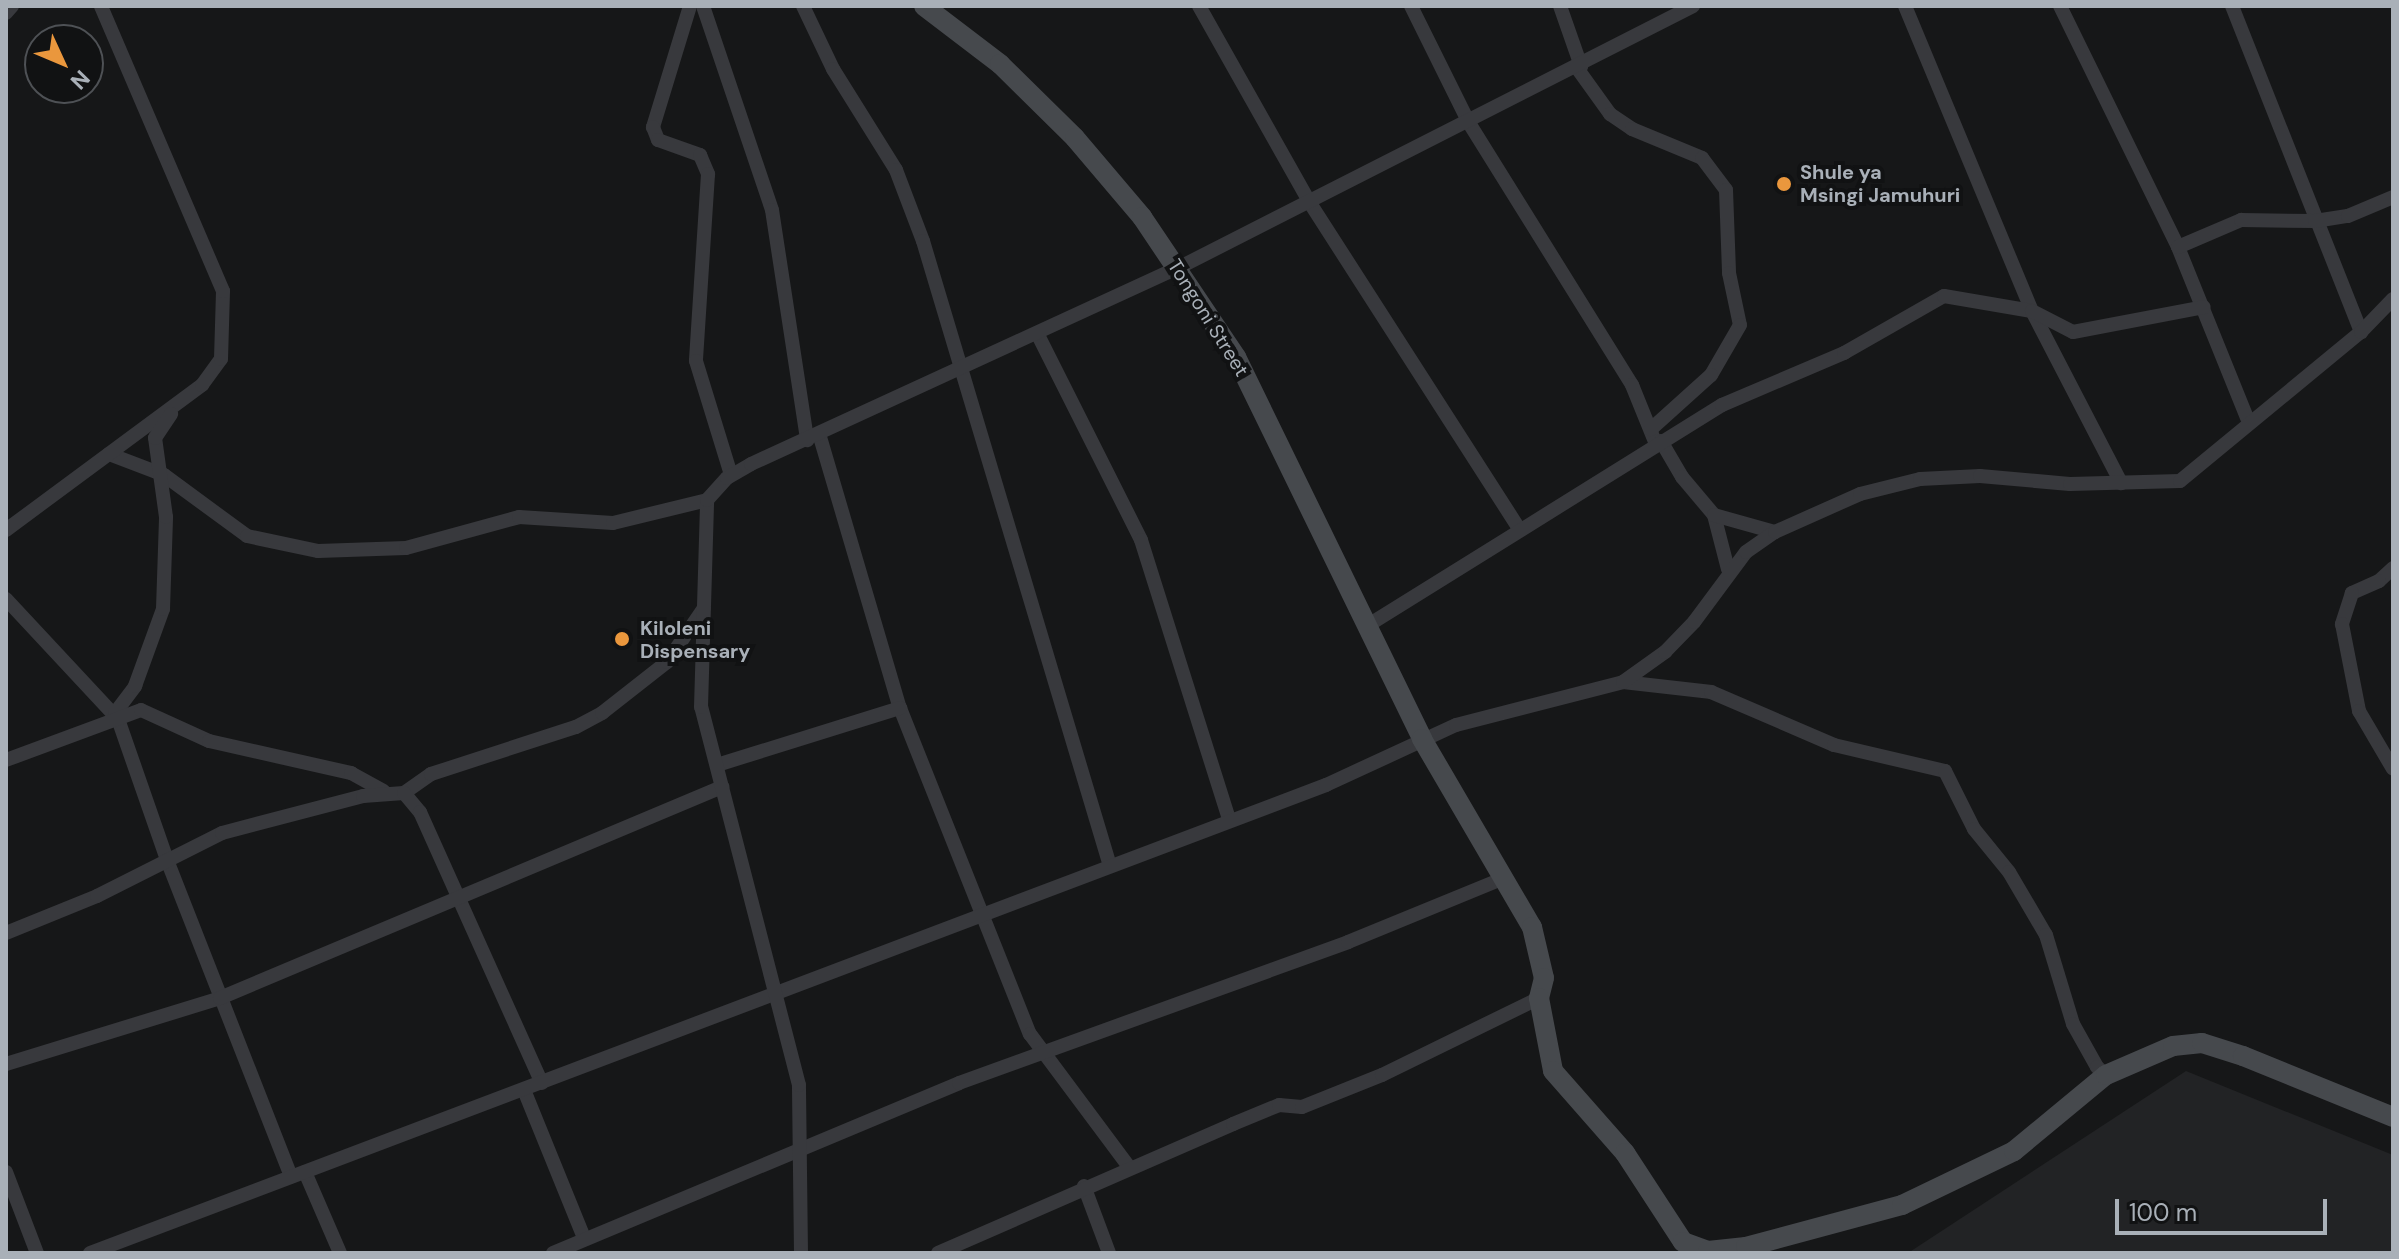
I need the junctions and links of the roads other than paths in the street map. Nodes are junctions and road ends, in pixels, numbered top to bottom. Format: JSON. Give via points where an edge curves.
{"nodes":[{"id":1,"x":12,"y":6,"type":"edge"},
{"id":2,"x":101,"y":6,"type":"edge"},
{"id":3,"x":690,"y":6,"type":"edge"},
{"id":4,"x":703,"y":6,"type":"edge"},
{"id":5,"x":803,"y":6,"type":"edge"},
{"id":6,"x":924,"y":6,"type":"edge"},
{"id":7,"x":1199,"y":6,"type":"edge"},
{"id":8,"x":1411,"y":6,"type":"edge"},
{"id":9,"x":1560,"y":6,"type":"edge"},
{"id":10,"x":1693,"y":6,"type":"edge"},
{"id":11,"x":1905,"y":6,"type":"edge"},
{"id":12,"x":2060,"y":6,"type":"edge"},
{"id":13,"x":2232,"y":6,"type":"edge"},
{"id":14,"x":6,"y":13,"type":"edge"},
{"id":15,"x":1579,"y":67,"type":"junction"},
{"id":16,"x":1469,"y":123,"type":"junction"},
{"id":17,"x":2393,"y":197,"type":"edge"},
{"id":18,"x":1310,"y":203,"type":"junction"},
{"id":19,"x":2315,"y":221,"type":"junction"},
{"id":20,"x":2178,"y":247,"type":"junction"},
{"id":21,"x":1178,"y":268,"type":"junction"},
{"id":22,"x":2393,"y":299,"type":"edge"},
{"id":23,"x":2204,"y":307,"type":"junction"},
{"id":24,"x":2032,"y":311,"type":"junction"},
{"id":25,"x":2361,"y":332,"type":"junction"},
{"id":26,"x":1038,"y":335,"type":"junction"},
{"id":27,"x":963,"y":365,"type":"junction"},
{"id":28,"x":181,"y":401,"type":"junction"},
{"id":29,"x":2249,"y":423,"type":"junction"},
{"id":30,"x":1651,"y":429,"type":"junction"},
{"id":31,"x":813,"y":438,"type":"junction"},
{"id":32,"x":1659,"y":443,"type":"junction"},
{"id":33,"x":109,"y":454,"type":"junction"},
{"id":34,"x":164,"y":475,"type":"junction"},
{"id":35,"x":731,"y":475,"type":"junction"},
{"id":36,"x":2121,"y":483,"type":"junction"},
{"id":37,"x":707,"y":500,"type":"junction"},
{"id":38,"x":1714,"y":515,"type":"junction"},
{"id":39,"x":1519,"y":529,"type":"junction"},
{"id":40,"x":6,"y":530,"type":"edge"},
{"id":41,"x":1775,"y":532,"type":"junction"},
{"id":42,"x":2393,"y":568,"type":"edge"},
{"id":43,"x":1728,"y":569,"type":"junction"},
{"id":44,"x":6,"y":599,"type":"edge"},
{"id":45,"x":706,"y":604,"type":"junction"},
{"id":46,"x":1370,"y":624,"type":"junction"},
{"id":47,"x":1623,"y":682,"type":"junction"},
{"id":48,"x":900,"y":708,"type":"junction"},
{"id":49,"x":116,"y":716,"type":"junction"},
{"id":50,"x":1422,"y":739,"type":"junction"},
{"id":51,"x":6,"y":760,"type":"edge"},
{"id":52,"x":717,"y":765,"type":"junction"},
{"id":53,"x":2393,"y":769,"type":"edge"},
{"id":54,"x":722,"y":787,"type":"junction"},
{"id":55,"x":383,"y":791,"type":"junction"},
{"id":56,"x":404,"y":793,"type":"junction"},
{"id":57,"x":1229,"y":819,"type":"junction"},
{"id":58,"x":167,"y":860,"type":"junction"},
{"id":59,"x":1110,"y":866,"type":"junction"},
{"id":60,"x":1504,"y":878,"type":"junction"},
{"id":61,"x":458,"y":897,"type":"junction"},
{"id":62,"x":983,"y":915,"type":"junction"},
{"id":63,"x":6,"y":933,"type":"edge"},
{"id":64,"x":773,"y":995,"type":"junction"},
{"id":65,"x":220,"y":998,"type":"junction"},
{"id":66,"x":1539,"y":998,"type":"junction"},
{"id":67,"x":1043,"y":1055,"type":"junction"},
{"id":68,"x":6,"y":1064,"type":"edge"},
{"id":69,"x":2106,"y":1075,"type":"junction"},
{"id":70,"x":542,"y":1083,"type":"junction"},
{"id":71,"x":524,"y":1090,"type":"junction"},
{"id":72,"x":2393,"y":1117,"type":"edge"},
{"id":73,"x":802,"y":1147,"type":"junction"},
{"id":74,"x":1129,"y":1167,"type":"junction"},
{"id":75,"x":6,"y":1172,"type":"edge"},
{"id":76,"x":298,"y":1174,"type":"junction"},
{"id":77,"x":1084,"y":1186,"type":"junction"},
{"id":78,"x":581,"y":1244,"type":"edge"},
{"id":79,"x":1682,"y":1248,"type":"edge"},
{"id":80,"x":37,"y":1253,"type":"edge"},
{"id":81,"x":90,"y":1253,"type":"edge"},
{"id":82,"x":340,"y":1253,"type":"edge"},
{"id":83,"x":553,"y":1253,"type":"edge"},
{"id":84,"x":801,"y":1253,"type":"edge"},
{"id":85,"x":938,"y":1253,"type":"edge"},
{"id":86,"x":1109,"y":1253,"type":"edge"}],
"edges":[{"from":1,"to":14,"type":"street"},
{"from":2,"to":28,"type":"street","via":[[223,291],[221,359],[202,385]]},
{"from":3,"to":35,"type":"street","via":[[653,127],[658,140],[700,155],[708,174],[696,361]]},
{"from":4,"to":31,"type":"street","via":[[772,210]]},
{"from":5,"to":27,"type":"street","via":[[833,69],[896,170]]},
{"from":6,"to":21,"type":"street","name":"Tongoni Street","via":[[1000,64],[1075,138]]},
{"from":7,"to":18,"type":"street"},
{"from":8,"to":16,"type":"street"},
{"from":9,"to":15,"type":"street"},
{"from":10,"to":15,"type":"street"},
{"from":11,"to":24,"type":"street"},
{"from":12,"to":20,"type":"street"},
{"from":13,"to":19,"type":"street"},
{"from":15,"to":16,"type":"street"},
{"from":15,"to":30,"type":"street","via":[[1610,114],[1632,129],[1702,158],[1726,190],[1729,273],[1740,325],[1711,375]]},
{"from":16,"to":18,"type":"street"},
{"from":16,"to":30,"type":"street","via":[[1632,385]]},
{"from":17,"to":19,"type":"street","via":[[2348,216]]},
{"from":18,"to":21,"type":"street"},
{"from":18,"to":39,"type":"street"},
{"from":19,"to":20,"type":"street","via":[[2241,220]]},
{"from":19,"to":25,"type":"street"},
{"from":20,"to":23,"type":"street"},
{"from":21,"to":26,"type":"street"},
{"from":21,"to":46,"type":"street","name":"Tongoni Street","via":[[1236,357]]},
{"from":22,"to":25,"type":"street"},
{"from":23,"to":24,"type":"street","via":[[2081,332],[2062,329]]},
{"from":23,"to":29,"type":"street"},
{"from":24,"to":32,"type":"street","via":[[1944,296],[1921,314],[1887,325],[1844,353],[1722,405]]},
{"from":24,"to":36,"type":"street"},
{"from":25,"to":29,"type":"street"},
{"from":26,"to":27,"type":"street"},
{"from":26,"to":57,"type":"street","via":[[1141,540]]},
{"from":27,"to":31,"type":"street"},
{"from":27,"to":59,"type":"street","via":[[999,508]]},
{"from":28,"to":33,"type":"street"},
{"from":28,"to":34,"type":"street","via":[[155,438]]},
{"from":29,"to":36,"type":"street","via":[[2180,481]]},
{"from":30,"to":32,"type":"street"},
{"from":31,"to":35,"type":"street"},
{"from":31,"to":48,"type":"street"},
{"from":32,"to":38,"type":"street"},
{"from":32,"to":39,"type":"street"},
{"from":33,"to":34,"type":"street"},
{"from":33,"to":40,"type":"street"},
{"from":34,"to":37,"type":"street","via":[[247,536],[318,551],[406,548],[519,517],[613,523]]},
{"from":34,"to":49,"type":"street","via":[[168,568],[163,609],[135,686]]},
{"from":35,"to":37,"type":"street"},
{"from":36,"to":41,"type":"street","via":[[1980,476],[1920,479],[1860,494]]},
{"from":37,"to":45,"type":"street"},
{"from":38,"to":41,"type":"street"},
{"from":38,"to":43,"type":"street"},
{"from":39,"to":46,"type":"street"},
{"from":41,"to":43,"type":"street"},
{"from":42,"to":53,"type":"street","via":[[2352,593],[2342,624],[2359,711]]},
{"from":43,"to":47,"type":"street","via":[[1694,622],[1665,652]]},
{"from":44,"to":49,"type":"street"},
{"from":45,"to":52,"type":"street","via":[[699,690]]},
{"from":45,"to":56,"type":"street","via":[[667,662],[602,713],[576,727],[431,774]]},
{"from":46,"to":50,"type":"street","name":"Tongoni Street"},
{"from":47,"to":50,"type":"street","via":[[1456,725]]},
{"from":47,"to":69,"type":"street","via":[[1711,692],[1834,745],[1945,771],[1974,829],[2009,872],[2046,935],[2073,1024]]},
{"from":48,"to":52,"type":"street"},
{"from":48,"to":62,"type":"street"},
{"from":49,"to":51,"type":"street"},
{"from":49,"to":55,"type":"street","via":[[141,710],[209,741],[345,770]]},
{"from":49,"to":58,"type":"street"},
{"from":50,"to":57,"type":"street","via":[[1365,769]]},
{"from":50,"to":60,"type":"street","name":"Tongoni Street"},
{"from":52,"to":54,"type":"street"},
{"from":54,"to":61,"type":"street"},
{"from":54,"to":64,"type":"street"},
{"from":55,"to":56,"type":"street"},
{"from":55,"to":58,"type":"street","via":[[249,824]]},
{"from":56,"to":61,"type":"street","via":[[420,812]]},
{"from":57,"to":59,"type":"street"},
{"from":58,"to":63,"type":"street"},
{"from":58,"to":65,"type":"street"},
{"from":59,"to":62,"type":"street"},
{"from":60,"to":66,"type":"street","name":"Tongoni Street","via":[[1540,952],[1544,978]]},
{"from":60,"to":67,"type":"street"},
{"from":61,"to":65,"type":"street"},
{"from":61,"to":70,"type":"street"},
{"from":62,"to":64,"type":"street"},
{"from":62,"to":67,"type":"street"},
{"from":64,"to":70,"type":"street"},
{"from":64,"to":73,"type":"street","via":[[799,1085]]},
{"from":65,"to":68,"type":"street"},
{"from":65,"to":76,"type":"street"},
{"from":66,"to":74,"type":"street","via":[[1382,1075],[1302,1107],[1279,1105]]},
{"from":66,"to":79,"type":"street","name":"Tongoni Street","via":[[1553,1071],[1625,1153]]},
{"from":67,"to":73,"type":"street"},
{"from":67,"to":74,"type":"street"},
{"from":69,"to":72,"type":"street","via":[[2173,1046],[2202,1043]]},
{"from":69,"to":79,"type":"street","via":[[2014,1151],[1902,1205],[1721,1251]]},
{"from":70,"to":71,"type":"street"},
{"from":71,"to":76,"type":"street"},
{"from":71,"to":78,"type":"street"},
{"from":73,"to":78,"type":"street"},
{"from":73,"to":84,"type":"street"},
{"from":74,"to":77,"type":"street"},
{"from":75,"to":80,"type":"street"},
{"from":76,"to":81,"type":"street"},
{"from":76,"to":82,"type":"street"},
{"from":77,"to":85,"type":"street"},
{"from":77,"to":86,"type":"street"},
{"from":78,"to":83,"type":"street"}]}
